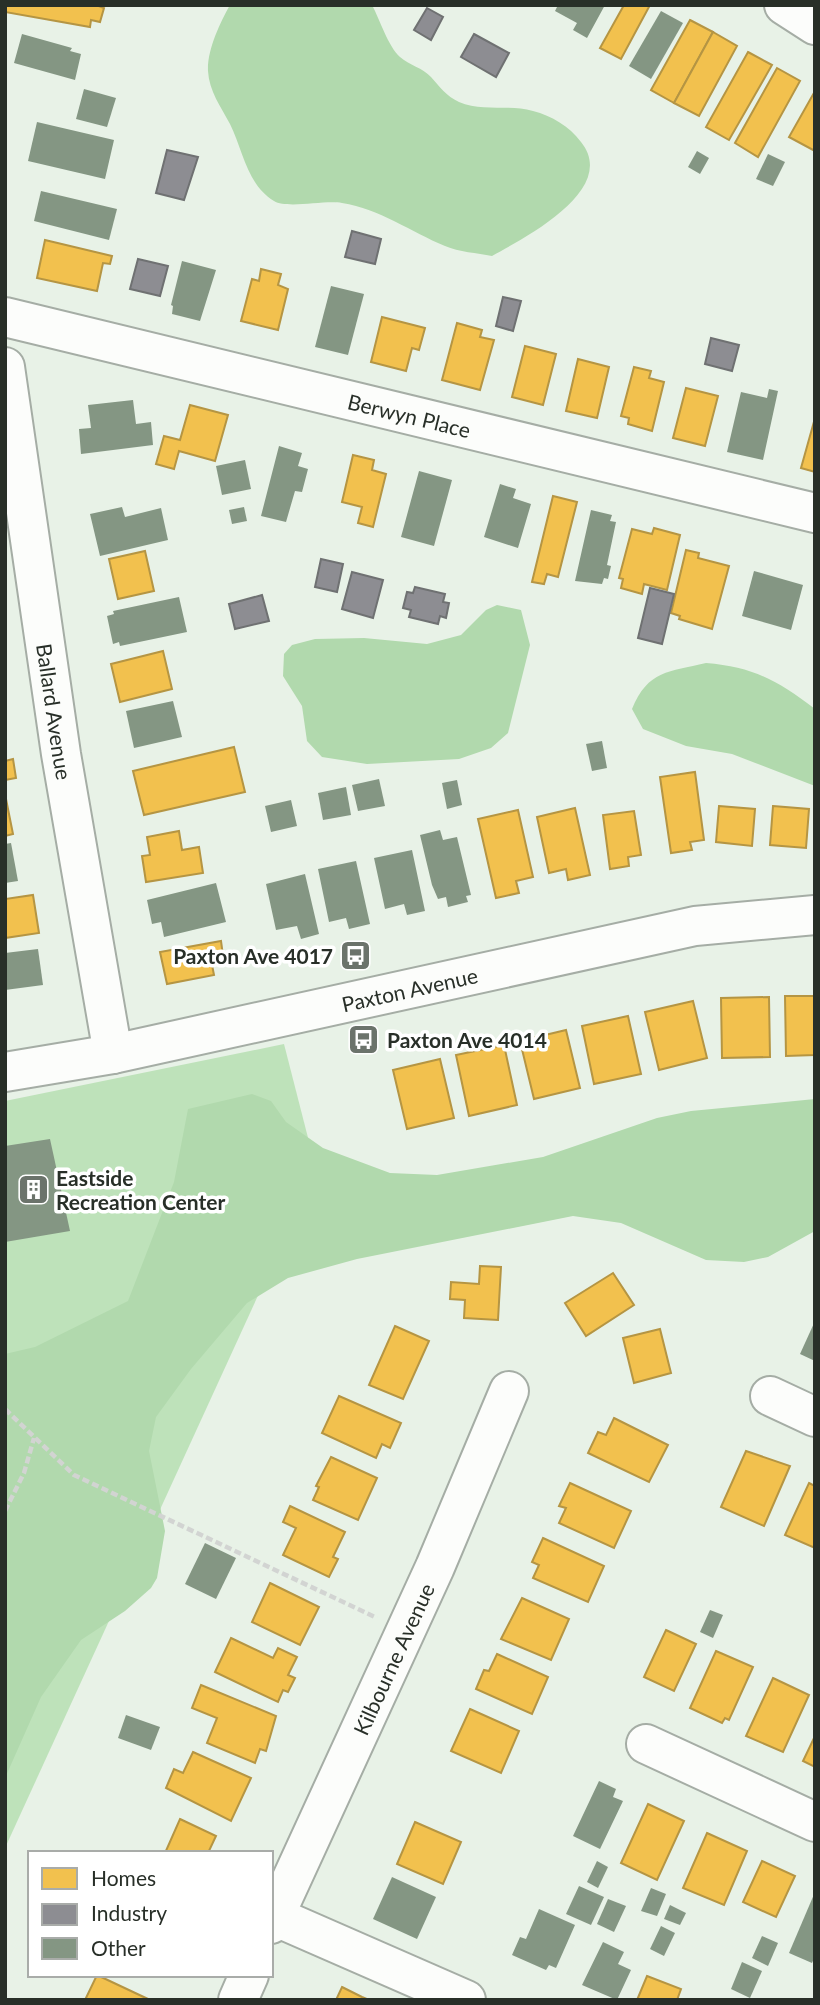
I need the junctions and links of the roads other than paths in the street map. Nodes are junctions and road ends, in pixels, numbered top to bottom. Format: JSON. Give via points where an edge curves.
{"nodes":[{"id":1,"x":784,"y":5,"type":"edge"},
{"id":2,"x":815,"y":26,"type":"edge"},
{"id":3,"x":5,"y":317,"type":"edge"},
{"id":4,"x":5,"y":367,"type":"edge"},
{"id":5,"x":815,"y":513,"type":"edge"},
{"id":6,"x":815,"y":915,"type":"edge"},
{"id":7,"x":113,"y":1054,"type":"junction"},
{"id":8,"x":5,"y":1072,"type":"edge"},
{"id":9,"x":509,"y":1391,"type":"dead end"},
{"id":10,"x":770,"y":1396,"type":"dead end"},
{"id":11,"x":815,"y":1417,"type":"edge"},
{"id":12,"x":646,"y":1744,"type":"dead end"},
{"id":13,"x":815,"y":1822,"type":"edge"},
{"id":14,"x":273,"y":1920,"type":"edge"},
{"id":15,"x":247,"y":1977,"type":"edge"},
{"id":16,"x":238,"y":2000,"type":"edge"},
{"id":17,"x":466,"y":2000,"type":"edge"}],
"edges":[{"from":1,"to":2,"type":"street"},
{"from":3,"to":5,"type":"street","name":"Berwyn Place"},
{"from":4,"to":7,"type":"street","name":"Ballard Avenue","via":[[61,754]]},
{"from":6,"to":7,"type":"street","name":"Paxton Avenue","via":[[695,926]]},
{"from":7,"to":8,"type":"street","name":"Paxton Avenue"},
{"from":9,"to":14,"type":"street","name":"Kilbourne Avenue","via":[[406,1631]]},
{"from":10,"to":11,"type":"street"},
{"from":12,"to":13,"type":"street"},
{"from":14,"to":17,"type":"street"},
{"from":15,"to":16,"type":"street"}]}
